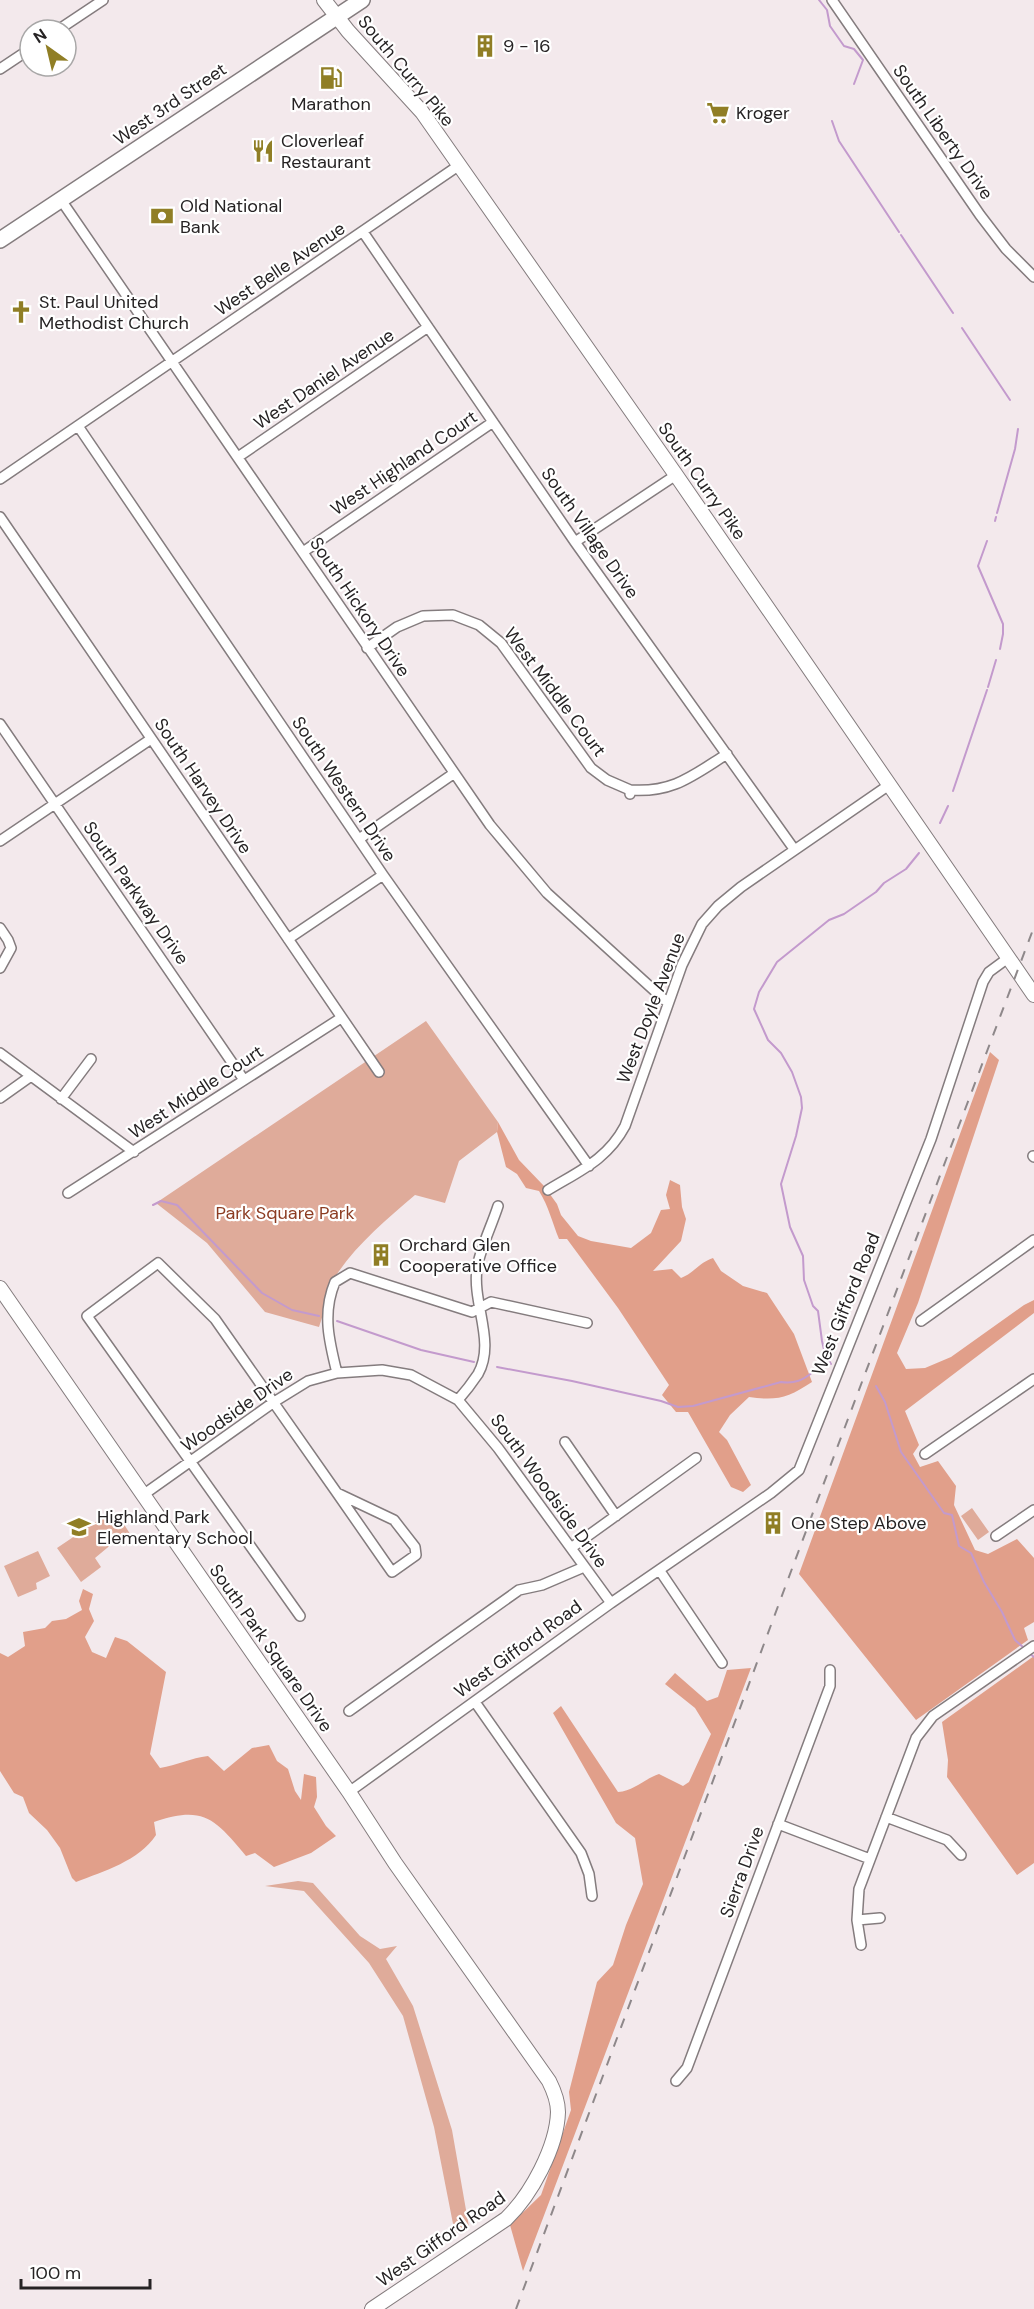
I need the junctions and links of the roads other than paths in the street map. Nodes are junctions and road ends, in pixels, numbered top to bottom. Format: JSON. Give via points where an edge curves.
{"nodes":[{"id":1,"x":103,"y":0,"type":"edge"},
{"id":2,"x":324,"y":0,"type":"edge"},
{"id":3,"x":362,"y":0,"type":"edge"},
{"id":4,"x":832,"y":0,"type":"edge"},
{"id":5,"x":336,"y":17,"type":"junction"},
{"id":6,"x":76,"y":18,"type":"edge"},
{"id":7,"x":18,"y":57,"type":"edge"},
{"id":8,"x":0,"y":69,"type":"edge"},
{"id":9,"x":458,"y":166,"type":"junction"},
{"id":10,"x":61,"y":200,"type":"junction"},
{"id":11,"x":363,"y":232,"type":"junction"},
{"id":12,"x":2,"y":235,"type":"edge"},
{"id":13,"x":1034,"y":277,"type":"edge"},
{"id":14,"x":428,"y":327,"type":"junction"},
{"id":15,"x":173,"y":363,"type":"junction"},
{"id":16,"x":493,"y":422,"type":"junction"},
{"id":17,"x":78,"y":426,"type":"junction"},
{"id":18,"x":238,"y":457,"type":"junction"},
{"id":19,"x":676,"y":475,"type":"junction"},
{"id":20,"x":0,"y":480,"type":"edge"},
{"id":21,"x":0,"y":517,"type":"edge"},
{"id":22,"x":575,"y":543,"type":"junction"},
{"id":23,"x":303,"y":552,"type":"junction"},
{"id":24,"x":367,"y":648,"type":"junction"},
{"id":25,"x":0,"y":724,"type":"edge"},
{"id":26,"x":151,"y":739,"type":"junction"},
{"id":27,"x":727,"y":754,"type":"junction"},
{"id":28,"x":453,"y":774,"type":"junction"},
{"id":29,"x":889,"y":785,"type":"junction"},
{"id":30,"x":55,"y":805,"type":"junction"},
{"id":31,"x":359,"y":839,"type":"junction"},
{"id":32,"x":0,"y":841,"type":"edge"},
{"id":33,"x":794,"y":849,"type":"junction"},
{"id":34,"x":383,"y":876,"type":"junction"},
{"id":35,"x":0,"y":928,"type":"edge"},
{"id":36,"x":288,"y":939,"type":"junction"},
{"id":37,"x":1008,"y":958,"type":"junction"},
{"id":38,"x":0,"y":968,"type":"edge"},
{"id":39,"x":1034,"y":995,"type":"edge"},
{"id":40,"x":668,"y":1003,"type":"junction"},
{"id":41,"x":341,"y":1018,"type":"junction"},
{"id":42,"x":0,"y":1053,"type":"edge"},
{"id":43,"x":91,"y":1059,"type":"dead end"},
{"id":44,"x":379,"y":1072,"type":"dead end"},
{"id":45,"x":31,"y":1076,"type":"junction"},
{"id":46,"x":244,"y":1080,"type":"junction"},
{"id":47,"x":0,"y":1098,"type":"edge"},
{"id":48,"x":61,"y":1099,"type":"junction"},
{"id":49,"x":134,"y":1152,"type":"junction"},
{"id":50,"x":589,"y":1166,"type":"junction"},
{"id":51,"x":548,"y":1190,"type":"dead end"},
{"id":52,"x":68,"y":1193,"type":"dead end"},
{"id":53,"x":498,"y":1206,"type":"dead end"},
{"id":54,"x":1034,"y":1240,"type":"edge"},
{"id":55,"x":0,"y":1288,"type":"edge"},
{"id":56,"x":478,"y":1308,"type":"junction"},
{"id":57,"x":921,"y":1321,"type":"dead end"},
{"id":58,"x":587,"y":1323,"type":"dead end"},
{"id":59,"x":337,"y":1373,"type":"junction"},
{"id":60,"x":1034,"y":1379,"type":"edge"},
{"id":61,"x":458,"y":1400,"type":"junction"},
{"id":62,"x":274,"y":1402,"type":"junction"},
{"id":63,"x":565,"y":1442,"type":"dead end"},
{"id":64,"x":925,"y":1454,"type":"dead end"},
{"id":65,"x":696,"y":1458,"type":"dead end"},
{"id":66,"x":191,"y":1461,"type":"junction"},
{"id":67,"x":337,"y":1493,"type":"junction"},
{"id":68,"x":143,"y":1495,"type":"junction"},
{"id":69,"x":1034,"y":1510,"type":"edge"},
{"id":70,"x":616,"y":1515,"type":"junction"},
{"id":71,"x":996,"y":1536,"type":"dead end"},
{"id":72,"x":571,"y":1548,"type":"junction"},
{"id":73,"x":584,"y":1567,"type":"junction"},
{"id":74,"x":660,"y":1571,"type":"junction"},
{"id":75,"x":611,"y":1604,"type":"junction"},
{"id":76,"x":300,"y":1616,"type":"dead end"},
{"id":77,"x":1033,"y":1647,"type":"edge"},
{"id":78,"x":722,"y":1663,"type":"dead end"},
{"id":79,"x":830,"y":1670,"type":"dead end"},
{"id":80,"x":475,"y":1702,"type":"junction"},
{"id":81,"x":349,"y":1711,"type":"dead end"},
{"id":82,"x":349,"y":1792,"type":"junction"},
{"id":83,"x":886,"y":1817,"type":"junction"},
{"id":84,"x":778,"y":1824,"type":"junction"},
{"id":85,"x":961,"y":1855,"type":"dead end"},
{"id":86,"x":870,"y":1858,"type":"junction"},
{"id":87,"x":592,"y":1896,"type":"dead end"},
{"id":88,"x":880,"y":1918,"type":"dead end"},
{"id":89,"x":857,"y":1920,"type":"junction"},
{"id":90,"x":861,"y":1945,"type":"dead end"},
{"id":91,"x":676,"y":2081,"type":"dead end"},
{"id":92,"x":372,"y":2309,"type":"edge"}],
"edges":[{"from":1,"to":6,"type":"street"},
{"from":2,"to":5,"type":"street","name":"South Curry Pike"},
{"from":3,"to":5,"type":"main road","name":"West 3rd Street"},
{"from":4,"to":13,"type":"street","name":"South Liberty Drive","via":[[981,215],[1006,249]]},
{"from":5,"to":9,"type":"street","name":"South Curry Pike","via":[[422,112]]},
{"from":5,"to":10,"type":"main road","name":"West 3rd Street"},
{"from":7,"to":8,"type":"street"},
{"from":9,"to":11,"type":"street","name":"West Belle Avenue"},
{"from":9,"to":19,"type":"street","name":"South Curry Pike"},
{"from":10,"to":12,"type":"main road","name":"West 3rd Street"},
{"from":10,"to":15,"type":"street","name":"South Hickory Drive"},
{"from":11,"to":14,"type":"street","name":"South Village Drive"},
{"from":11,"to":15,"type":"street","name":"West Belle Avenue"},
{"from":14,"to":16,"type":"street","name":"South Village Drive"},
{"from":14,"to":18,"type":"street","name":"West Daniel Avenue"},
{"from":15,"to":17,"type":"street","name":"West Belle Avenue"},
{"from":15,"to":18,"type":"street","name":"South Hickory Drive"},
{"from":16,"to":22,"type":"street","name":"South Village Drive"},
{"from":16,"to":23,"type":"street","name":"West Highland Court"},
{"from":17,"to":20,"type":"street","name":"West Belle Avenue"},
{"from":17,"to":31,"type":"street","name":"South Western Drive"},
{"from":18,"to":23,"type":"street","name":"South Hickory Drive"},
{"from":19,"to":22,"type":"street"},
{"from":19,"to":29,"type":"street","name":"South Curry Pike"},
{"from":21,"to":26,"type":"street","name":"South Harvey Drive"},
{"from":22,"to":27,"type":"street","name":"South Village Drive"},
{"from":23,"to":24,"type":"street","name":"South Hickory Drive"},
{"from":24,"to":27,"type":"street","name":"West Middle Court","via":[[415,618],[453,614],[471,620],[493,634],[588,765],[630,792],[663,790]]},
{"from":24,"to":28,"type":"street","name":"South Hickory Drive"},
{"from":25,"to":30,"type":"street","name":"South Parkway Drive"},
{"from":26,"to":30,"type":"street"},
{"from":26,"to":36,"type":"street","name":"South Harvey Drive"},
{"from":27,"to":33,"type":"street","name":"South Village Drive"},
{"from":28,"to":31,"type":"street"},
{"from":28,"to":40,"type":"street","name":"South Hickory Drive","via":[[536,880]]},
{"from":29,"to":33,"type":"street","name":"West Doyle Avenue"},
{"from":29,"to":37,"type":"street","name":"South Curry Pike"},
{"from":30,"to":32,"type":"street"},
{"from":30,"to":46,"type":"street","name":"South Parkway Drive"},
{"from":31,"to":34,"type":"street","name":"South Western Drive"},
{"from":33,"to":40,"type":"street","name":"West Doyle Avenue","via":[[728,896],[710,914],[692,941]]},
{"from":34,"to":36,"type":"street"},
{"from":34,"to":50,"type":"street","name":"South Western Drive"},
{"from":35,"to":38,"type":"street","via":[[11,948]]},
{"from":36,"to":41,"type":"street","name":"South Harvey Drive"},
{"from":37,"to":39,"type":"street","name":"South Curry Pike"},
{"from":37,"to":74,"type":"street","name":"West Gifford Road","via":[[989,972],[983,982],[931,1139],[799,1470]]},
{"from":40,"to":50,"type":"street","name":"West Doyle Avenue","via":[[625,1126],[614,1145]]},
{"from":41,"to":44,"type":"street","name":"South Harvey Drive"},
{"from":41,"to":46,"type":"street","name":"West Middle Court"},
{"from":42,"to":45,"type":"street"},
{"from":43,"to":48,"type":"street"},
{"from":45,"to":47,"type":"street"},
{"from":45,"to":48,"type":"street"},
{"from":46,"to":49,"type":"street","name":"West Middle Court"},
{"from":48,"to":49,"type":"street"},
{"from":49,"to":52,"type":"street","name":"West Middle Court"},
{"from":50,"to":51,"type":"street","name":"West Doyle Avenue"},
{"from":53,"to":56,"type":"street","via":[[477,1268]]},
{"from":54,"to":57,"type":"street"},
{"from":55,"to":68,"type":"street","name":"South Park Square Drive"},
{"from":56,"to":58,"type":"street","via":[[491,1302]]},
{"from":56,"to":59,"type":"street","via":[[472,1312],[350,1273],[335,1282],[327,1310],[327,1331]]},
{"from":56,"to":61,"type":"street","via":[[486,1336],[484,1356],[478,1373]]},
{"from":59,"to":61,"type":"street","name":"Woodside Drive","via":[[382,1370],[411,1375]]},
{"from":59,"to":62,"type":"street","name":"Woodside Drive","via":[[308,1381]]},
{"from":60,"to":64,"type":"street"},
{"from":61,"to":72,"type":"street","name":"South Woodside Drive"},
{"from":62,"to":66,"type":"street","name":"Woodside Drive"},
{"from":62,"to":66,"type":"street","via":[[215,1319],[158,1263],[87,1316]]},
{"from":62,"to":67,"type":"street"},
{"from":63,"to":70,"type":"street"},
{"from":65,"to":70,"type":"street"},
{"from":66,"to":68,"type":"street","name":"Woodside Drive"},
{"from":66,"to":76,"type":"street"},
{"from":67,"to":67,"type":"street","via":[[394,1520],[415,1547],[416,1555],[392,1572]]},
{"from":68,"to":82,"type":"street","name":"South Park Square Drive"},
{"from":69,"to":71,"type":"street"},
{"from":70,"to":72,"type":"street"},
{"from":72,"to":73,"type":"street","name":"South Woodside Drive"},
{"from":73,"to":75,"type":"street","name":"South Woodside Drive"},
{"from":73,"to":81,"type":"street","via":[[519,1590]]},
{"from":74,"to":75,"type":"street","name":"West Gifford Road"},
{"from":74,"to":78,"type":"street"},
{"from":75,"to":80,"type":"street","name":"West Gifford Road"},
{"from":77,"to":83,"type":"street","via":[[933,1716],[916,1738]]},
{"from":79,"to":84,"type":"street","name":"Sierra Drive","via":[[830,1686]]},
{"from":80,"to":82,"type":"street","name":"West Gifford Road"},
{"from":80,"to":87,"type":"street","via":[[581,1853]]},
{"from":82,"to":92,"type":"street","name":"West Gifford Road","via":[[394,1863],[549,2081],[558,2111],[554,2134],[534,2185],[506,2219]]},
{"from":83,"to":85,"type":"street","via":[[947,1840]]},
{"from":83,"to":86,"type":"street"},
{"from":84,"to":86,"type":"street"},
{"from":84,"to":91,"type":"street","name":"Sierra Drive","via":[[687,2068]]},
{"from":86,"to":89,"type":"street","via":[[859,1889]]},
{"from":88,"to":89,"type":"street"},
{"from":89,"to":90,"type":"street"}]}
